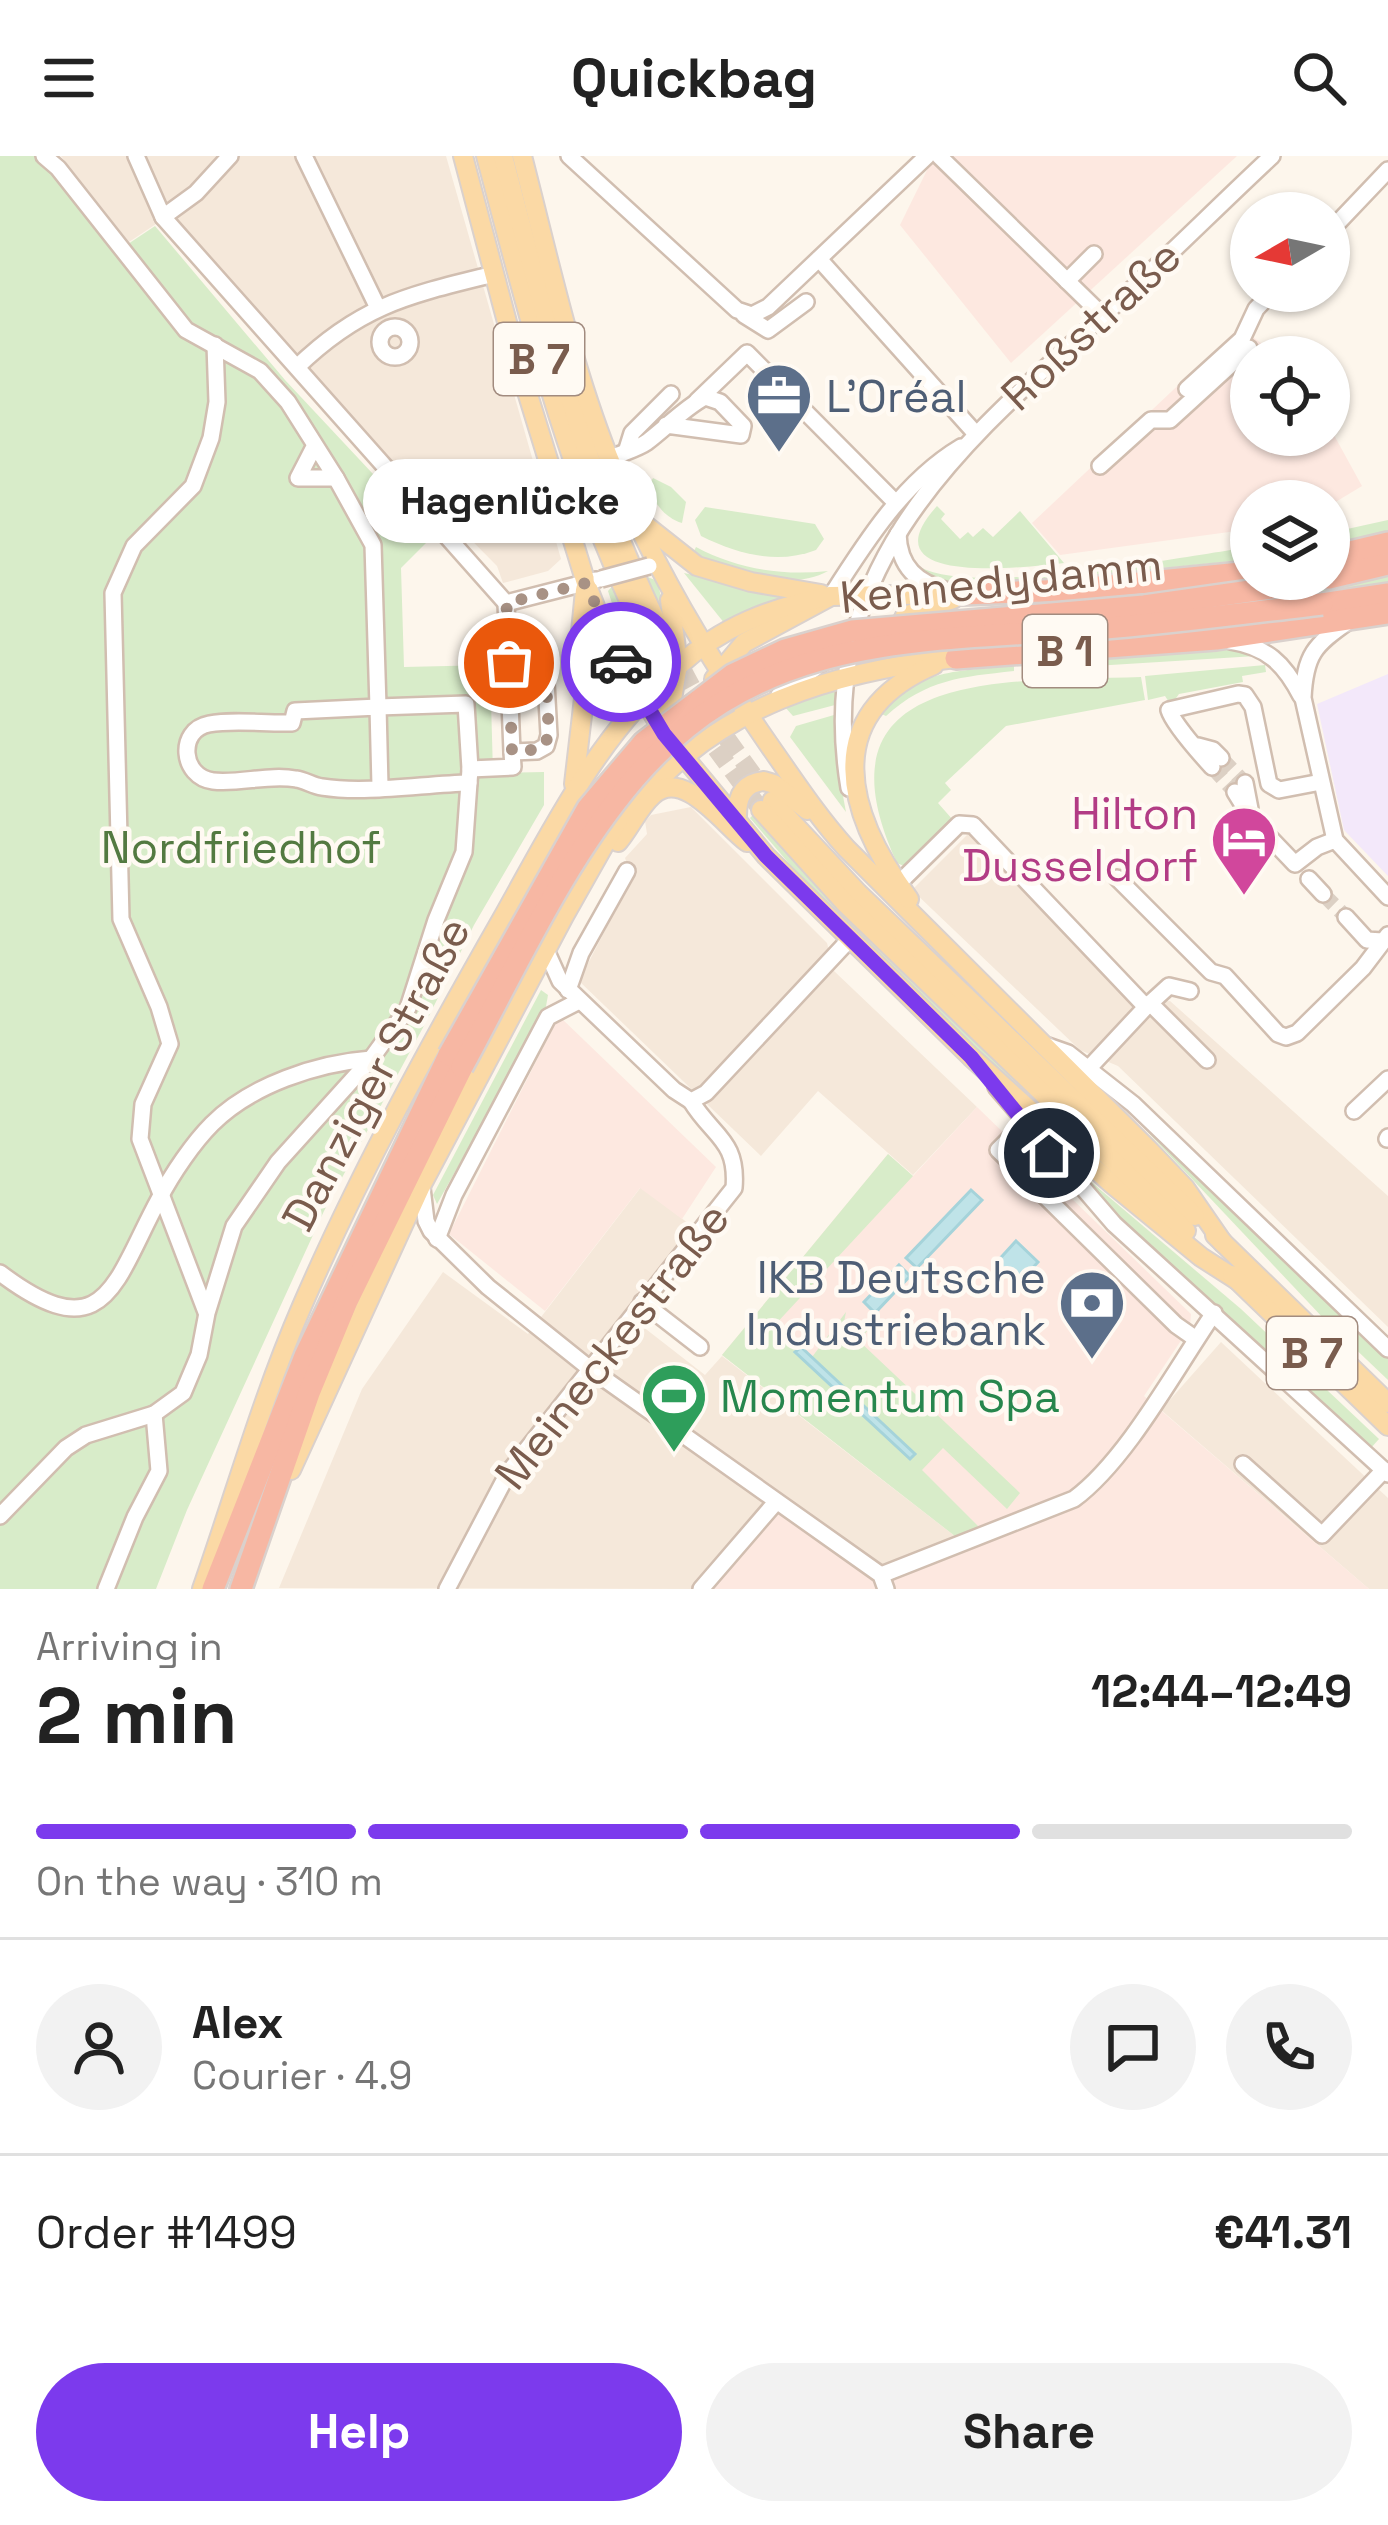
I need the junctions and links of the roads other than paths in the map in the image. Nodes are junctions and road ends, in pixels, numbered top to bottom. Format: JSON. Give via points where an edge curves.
{"nodes":[{"id":1,"x":44,"y":156,"type":"edge"},
{"id":2,"x":136,"y":156,"type":"edge"},
{"id":3,"x":230,"y":156,"type":"edge"},
{"id":4,"x":304,"y":156,"type":"edge"},
{"id":5,"x":463,"y":156,"type":"edge"},
{"id":6,"x":486,"y":156,"type":"edge"},
{"id":7,"x":503,"y":156,"type":"edge"},
{"id":8,"x":522,"y":156,"type":"edge"},
{"id":9,"x":569,"y":156,"type":"edge"},
{"id":10,"x":927,"y":156,"type":"edge"},
{"id":11,"x":939,"y":156,"type":"edge"},
{"id":12,"x":1260,"y":160,"type":"edge"},
{"id":13,"x":1388,"y":170,"type":"edge"},
{"id":14,"x":1350,"y":210,"type":"edge"},
{"id":15,"x":164,"y":217,"type":"junction"},
{"id":16,"x":1094,"y":254,"type":"dead end"},
{"id":17,"x":819,"y":259,"type":"junction"},
{"id":18,"x":494,"y":274,"type":"junction"},
{"id":19,"x":1067,"y":281,"type":"junction"},
{"id":20,"x":806,"y":302,"type":"dead end"},
{"id":21,"x":377,"y":308,"type":"junction"},
{"id":22,"x":743,"y":315,"type":"junction"},
{"id":23,"x":1103,"y":316,"type":"junction"},
{"id":24,"x":401,"y":328,"type":"junction"},
{"id":25,"x":380,"y":341,"type":"junction"},
{"id":26,"x":214,"y":345,"type":"junction"},
{"id":27,"x":1230,"y":361,"type":"edge"},
{"id":28,"x":1230,"y":365,"type":"edge"},
{"id":29,"x":297,"y":367,"type":"junction"},
{"id":30,"x":1187,"y":389,"type":"dead end"},
{"id":31,"x":671,"y":394,"type":"dead end"},
{"id":32,"x":697,"y":401,"type":"junction"},
{"id":33,"x":666,"y":425,"type":"junction"},
{"id":34,"x":970,"y":440,"type":"junction"},
{"id":35,"x":315,"y":445,"type":"junction"},
{"id":36,"x":627,"y":449,"type":"junction"},
{"id":37,"x":609,"y":459,"type":"junction"},
{"id":38,"x":1100,"y":466,"type":"dead end"},
{"id":39,"x":336,"y":478,"type":"junction"},
{"id":40,"x":896,"y":503,"type":"junction"},
{"id":41,"x":637,"y":517,"type":"junction"},
{"id":42,"x":898,"y":534,"type":"junction"},
{"id":43,"x":1388,"y":543,"type":"edge"},
{"id":44,"x":1350,"y":552,"type":"edge"},
{"id":45,"x":1388,"y":564,"type":"edge"},
{"id":46,"x":697,"y":566,"type":"junction"},
{"id":47,"x":658,"y":572,"type":"junction"},
{"id":48,"x":1350,"y":573,"type":"edge"},
{"id":49,"x":1230,"y":574,"type":"edge"},
{"id":50,"x":593,"y":581,"type":"junction"},
{"id":51,"x":1230,"y":593,"type":"edge"},
{"id":52,"x":962,"y":594,"type":"junction"},
{"id":53,"x":1388,"y":594,"type":"edge"},
{"id":54,"x":874,"y":595,"type":"junction"},
{"id":55,"x":831,"y":596,"type":"junction"},
{"id":56,"x":507,"y":612,"type":"junction"},
{"id":57,"x":1388,"y":613,"type":"edge"},
{"id":58,"x":1352,"y":619,"type":"junction"},
{"id":59,"x":853,"y":630,"type":"junction"},
{"id":60,"x":1216,"y":639,"type":"junction"},
{"id":61,"x":705,"y":644,"type":"junction"},
{"id":62,"x":830,"y":655,"type":"junction"},
{"id":63,"x":956,"y":658,"type":"junction"},
{"id":64,"x":922,"y":662,"type":"junction"},
{"id":65,"x":680,"y":664,"type":"junction"},
{"id":66,"x":719,"y":668,"type":"junction"},
{"id":67,"x":844,"y":676,"type":"junction"},
{"id":68,"x":1303,"y":698,"type":"junction"},
{"id":69,"x":772,"y":699,"type":"junction"},
{"id":70,"x":643,"y":700,"type":"junction"},
{"id":71,"x":701,"y":706,"type":"junction"},
{"id":72,"x":378,"y":707,"type":"junction"},
{"id":73,"x":747,"y":713,"type":"junction"},
{"id":74,"x":664,"y":734,"type":"junction"},
{"id":75,"x":685,"y":756,"type":"junction"},
{"id":76,"x":512,"y":760,"type":"junction"},
{"id":77,"x":1217,"y":763,"type":"tunnel mouth"},
{"id":78,"x":470,"y":776,"type":"junction"},
{"id":79,"x":1321,"y":782,"type":"junction"},
{"id":80,"x":380,"y":786,"type":"junction"},
{"id":81,"x":1240,"y":787,"type":"tunnel mouth"},
{"id":82,"x":572,"y":794,"type":"junction"},
{"id":83,"x":737,"y":816,"type":"junction"},
{"id":84,"x":825,"y":824,"type":"junction"},
{"id":85,"x":611,"y":835,"type":"junction"},
{"id":86,"x":1335,"y":840,"type":"junction"},
{"id":87,"x":600,"y":856,"type":"junction"},
{"id":88,"x":766,"y":856,"type":"junction"},
{"id":89,"x":627,"y":871,"type":"dead end"},
{"id":90,"x":894,"y":877,"type":"junction"},
{"id":91,"x":1117,"y":878,"type":"dead end"},
{"id":92,"x":1309,"y":879,"type":"dead end"},
{"id":93,"x":1323,"y":893,"type":"tunnel mouth"},
{"id":94,"x":1388,"y":897,"type":"edge"},
{"id":95,"x":1346,"y":917,"type":"tunnel mouth"},
{"id":96,"x":1385,"y":938,"type":"edge"},
{"id":97,"x":849,"y":940,"type":"junction"},
{"id":98,"x":546,"y":950,"type":"junction"},
{"id":99,"x":952,"y":957,"type":"junction"},
{"id":100,"x":569,"y":990,"type":"junction"},
{"id":101,"x":1190,"y":991,"type":"dead end"},
{"id":102,"x":1148,"y":1005,"type":"junction"},
{"id":103,"x":548,"y":1017,"type":"junction"},
{"id":104,"x":1040,"y":1043,"type":"junction"},
{"id":105,"x":971,"y":1057,"type":"junction"},
{"id":106,"x":371,"y":1059,"type":"junction"},
{"id":107,"x":1208,"y":1060,"type":"dead end"},
{"id":108,"x":456,"y":1061,"type":"junction"},
{"id":109,"x":1089,"y":1068,"type":"junction"},
{"id":110,"x":1388,"y":1079,"type":"edge"},
{"id":111,"x":691,"y":1101,"type":"junction"},
{"id":112,"x":1354,"y":1111,"type":"dead end"},
{"id":113,"x":1025,"y":1123,"type":"junction"},
{"id":114,"x":422,"y":1186,"type":"junction"},
{"id":115,"x":160,"y":1197,"type":"junction"},
{"id":116,"x":437,"y":1239,"type":"junction"},
{"id":117,"x":1223,"y":1244,"type":"junction"},
{"id":118,"x":0,"y":1273,"type":"edge"},
{"id":119,"x":1237,"y":1280,"type":"junction"},
{"id":120,"x":642,"y":1301,"type":"junction"},
{"id":121,"x":207,"y":1313,"type":"junction"},
{"id":122,"x":1214,"y":1313,"type":"junction"},
{"id":123,"x":1196,"y":1339,"type":"junction"},
{"id":124,"x":700,"y":1347,"type":"dead end"},
{"id":125,"x":1388,"y":1349,"type":"edge"},
{"id":126,"x":590,"y":1368,"type":"junction"},
{"id":127,"x":1388,"y":1403,"type":"edge"},
{"id":128,"x":154,"y":1414,"type":"junction"},
{"id":129,"x":1388,"y":1426,"type":"edge"},
{"id":130,"x":1243,"y":1464,"type":"dead end"},
{"id":131,"x":1386,"y":1472,"type":"edge"},
{"id":132,"x":776,"y":1502,"type":"junction"},
{"id":133,"x":0,"y":1516,"type":"edge"},
{"id":134,"x":250,"y":1564,"type":"junction"},
{"id":135,"x":883,"y":1582,"type":"edge"},
{"id":136,"x":106,"y":1589,"type":"edge"},
{"id":137,"x":202,"y":1589,"type":"edge"},
{"id":138,"x":213,"y":1589,"type":"edge"},
{"id":139,"x":241,"y":1589,"type":"edge"},
{"id":140,"x":447,"y":1589,"type":"edge"},
{"id":141,"x":701,"y":1589,"type":"edge"}],
"edges":[{"from":1,"to":26,"type":"street","via":[[186,329]]},
{"from":2,"to":15,"type":"street"},
{"from":3,"to":15,"type":"street"},
{"from":4,"to":21,"type":"street"},
{"from":5,"to":18,"type":"main road"},
{"from":6,"to":7,"type":"main road","number":"B 7","via":[[559,424],[608,556],[650,626],[574,421]]},
{"from":8,"to":37,"type":"main road","number":"B 1"},
{"from":9,"to":22,"type":"street"},
{"from":10,"to":17,"type":"street"},
{"from":11,"to":19,"type":"street"},
{"from":12,"to":23,"type":"street","name":"Roßstraße"},
{"from":13,"to":14,"type":"street"},
{"from":15,"to":29,"type":"street"},
{"from":16,"to":19,"type":"street"},
{"from":17,"to":22,"type":"street","via":[[760,313]]},
{"from":17,"to":34,"type":"street"},
{"from":18,"to":21,"type":"street"},
{"from":18,"to":50,"type":"main road"},
{"from":19,"to":23,"type":"street"},
{"from":20,"to":22,"type":"street","via":[[769,330]]},
{"from":21,"to":24,"type":"street"},
{"from":21,"to":25,"type":"street"},
{"from":21,"to":29,"type":"street"},
{"from":23,"to":34,"type":"street","name":"Roßstraße"},
{"from":24,"to":25,"type":"street","via":[[386,330]]},
{"from":24,"to":25,"type":"street","via":[[411,345],[402,356],[388,356]]},
{"from":26,"to":35,"type":"street","via":[[260,371]]},
{"from":26,"to":115,"type":"street","via":[[217,402],[193,486],[134,546],[113,593],[121,919],[170,1043],[140,1122]]},
{"from":27,"to":30,"type":"street"},
{"from":28,"to":38,"type":"street","via":[[1170,420],[1151,420]]},
{"from":29,"to":56,"type":"street","via":[[380,454]]},
{"from":31,"to":36,"type":"street","via":[[632,433]]},
{"from":32,"to":33,"type":"street"},
{"from":32,"to":33,"type":"street","via":[[720,402],[743,426],[741,436]]},
{"from":32,"to":40,"type":"street","via":[[747,353]]},
{"from":33,"to":36,"type":"street"},
{"from":34,"to":40,"type":"street","name":"Roßstraße"},
{"from":34,"to":42,"type":"street","name":"Roßstraße"},
{"from":35,"to":39,"type":"street"},
{"from":35,"to":39,"type":"street","via":[[298,478]]},
{"from":36,"to":37,"type":"street"},
{"from":37,"to":41,"type":"main road","number":"B 1"},
{"from":39,"to":72,"type":"street","via":[[373,545]]},
{"from":40,"to":55,"type":"street","name":"Roßstraße"},
{"from":41,"to":46,"type":"main road","number":"B 1"},
{"from":41,"to":47,"type":"main road"},
{"from":42,"to":52,"type":"street","via":[[913,577]]},
{"from":42,"to":54,"type":"street","name":"Roßstraße"},
{"from":43,"to":44,"type":"highway"},
{"from":45,"to":48,"type":"highway","name":"Kennedydamm"},
{"from":46,"to":47,"type":"street"},
{"from":46,"to":55,"type":"main road","number":"B 1"},
{"from":47,"to":50,"type":"street","bridge":true},
{"from":47,"to":61,"type":"main road"},
{"from":47,"to":65,"type":"main road"},
{"from":49,"to":52,"type":"highway","name":"Kennedydamm","number":"B 1"},
{"from":50,"to":56,"type":"street"},
{"from":50,"to":70,"type":"main road","via":[[606,635]]},
{"from":50,"to":82,"type":"main road","via":[[581,632],[584,698]]},
{"from":51,"to":71,"type":"highway","name":"Kennedydamm","bridge":true,"via":[[852,632],[732,675]]},
{"from":52,"to":54,"type":"main road","name":"Kennedydamm","number":"B 1"},
{"from":52,"to":64,"type":"main road","via":[[899,623],[902,655]]},
{"from":53,"to":62,"type":"highway","name":"Kennedydamm","bridge":true},
{"from":54,"to":55,"type":"main road","number":"B 1"},
{"from":54,"to":59,"type":"street","name":"Roßstraße"},
{"from":55,"to":61,"type":"main road","name":"Kennedydamm","via":[[778,606]]},
{"from":55,"to":66,"type":"main road","via":[[744,643]]},
{"from":56,"to":76,"type":"street"},
{"from":56,"to":76,"type":"street","via":[[544,646],[549,735],[542,749]]},
{"from":57,"to":58,"type":"highway","name":"Kennedydamm","number":"B 1"},
{"from":58,"to":60,"type":"highway","name":"Kennedydamm","number":"B 1"},
{"from":58,"to":68,"type":"street","via":[[1315,646]]},
{"from":59,"to":62,"type":"street"},
{"from":59,"to":67,"type":"street"},
{"from":60,"to":63,"type":"highway","name":"Kennedydamm","number":"B 1"},
{"from":60,"to":68,"type":"street","via":[[1270,653]]},
{"from":61,"to":65,"type":"main road","name":"Danziger Straße"},
{"from":61,"to":66,"type":"main road"},
{"from":62,"to":69,"type":"street"},
{"from":62,"to":71,"type":"highway","name":"Kennedydamm","bridge":true},
{"from":63,"to":64,"type":"main road","name":"Kennedydamm","number":"B 1"},
{"from":63,"to":90,"type":"main road","via":[[900,682],[856,736],[862,804]]},
{"from":64,"to":67,"type":"main road","name":"Kennedydamm","number":"B 1"},
{"from":65,"to":66,"type":"main road"},
{"from":65,"to":70,"type":"main road","name":"Danziger Straße"},
{"from":65,"to":74,"type":"main road"},
{"from":66,"to":73,"type":"main road"},
{"from":66,"to":75,"type":"main road"},
{"from":67,"to":69,"type":"main road","name":"Kennedydamm","number":"B 1"},
{"from":67,"to":90,"type":"street","via":[[850,795]]},
{"from":68,"to":79,"type":"street"},
{"from":69,"to":73,"type":"main road","name":"Kennedydamm","number":"B 1"},
{"from":70,"to":74,"type":"main road"},
{"from":70,"to":82,"type":"main road","name":"Danziger Straße"},
{"from":71,"to":108,"type":"highway","name":"Danziger Straße","bridge":true,"via":[[592,836]]},
{"from":72,"to":78,"type":"street","via":[[466,704]]},
{"from":72,"to":80,"type":"street"},
{"from":72,"to":80,"type":"street","via":[[295,711],[292,723],[204,725],[190,735],[188,756],[194,773],[213,781]]},
{"from":73,"to":75,"type":"main road","number":"B 1"},
{"from":73,"to":84,"type":"main road"},
{"from":74,"to":75,"type":"main road"},
{"from":74,"to":85,"type":"main road"},
{"from":75,"to":83,"type":"main road"},
{"from":75,"to":85,"type":"main road"},
{"from":76,"to":78,"type":"street"},
{"from":77,"to":79,"type":"street","via":[[1169,710],[1245,695],[1269,784],[1279,790]]},
{"from":78,"to":80,"type":"street"},
{"from":78,"to":106,"type":"street","via":[[464,852],[408,1007]]},
{"from":79,"to":86,"type":"street"},
{"from":81,"to":86,"type":"street","via":[[1252,818],[1295,864]]},
{"from":82,"to":87,"type":"main road","via":[[593,795],[611,808]]},
{"from":82,"to":137,"type":"main road","name":"Danziger Straße","via":[[332,1241],[273,1378]]},
{"from":83,"to":84,"type":"main road","via":[[743,791],[764,781]]},
{"from":83,"to":88,"type":"main road"},
{"from":84,"to":99,"type":"main road"},
{"from":85,"to":87,"type":"main road","name":"Danziger Straße"},
{"from":86,"to":94,"type":"street"},
{"from":87,"to":88,"type":"main road","via":[[653,794],[675,786],[694,793]]},
{"from":87,"to":98,"type":"main road","name":"Danziger Straße"},
{"from":88,"to":97,"type":"main road"},
{"from":89,"to":100,"type":"street"},
{"from":90,"to":99,"type":"main road"},
{"from":90,"to":102,"type":"street","via":[[959,824],[973,825]]},
{"from":91,"to":96,"type":"street","via":[[1286,1037]]},
{"from":92,"to":93,"type":"street"},
{"from":95,"to":96,"type":"street","via":[[1367,940]]},
{"from":97,"to":105,"type":"main road"},
{"from":97,"to":111,"type":"street"},
{"from":98,"to":100,"type":"street"},
{"from":98,"to":114,"type":"main road","name":"Danziger Straße"},
{"from":99,"to":104,"type":"main road"},
{"from":100,"to":103,"type":"street"},
{"from":100,"to":103,"type":"street"},
{"from":100,"to":111,"type":"street"},
{"from":101,"to":102,"type":"street","via":[[1169,986]]},
{"from":102,"to":107,"type":"street"},
{"from":102,"to":109,"type":"street"},
{"from":103,"to":116,"type":"street"},
{"from":104,"to":109,"type":"street"},
{"from":104,"to":117,"type":"main road","via":[[1185,1188]]},
{"from":105,"to":113,"type":"street"},
{"from":105,"to":119,"type":"main road","via":[[1112,1184]]},
{"from":106,"to":115,"type":"street","via":[[236,1103],[209,1126]]},
{"from":106,"to":121,"type":"street","via":[[278,1162],[234,1226]]},
{"from":108,"to":134,"type":"highway","name":"Danziger Straße","via":[[309,1393]]},
{"from":108,"to":138,"type":"highway","name":"Danziger Straße","via":[[315,1334]]},
{"from":109,"to":125,"type":"street"},
{"from":110,"to":112,"type":"street"},
{"from":111,"to":120,"type":"street","name":"Meineckestraße","via":[[728,1144],[734,1188]]},
{"from":113,"to":122,"type":"street","via":[[1101,1210]]},
{"from":113,"to":123,"type":"street","via":[[998,1150]]},
{"from":114,"to":116,"type":"street"},
{"from":114,"to":134,"type":"main road","name":"Danziger Straße"},
{"from":115,"to":118,"type":"street","via":[[117,1284],[96,1302],[40,1302]]},
{"from":115,"to":121,"type":"street"},
{"from":116,"to":126,"type":"street"},
{"from":117,"to":119,"type":"main road","number":"B 7","via":[[767,805],[845,903]]},
{"from":117,"to":127,"type":"main road","number":"B 7"},
{"from":119,"to":129,"type":"main road","number":"B 7"},
{"from":120,"to":124,"type":"street"},
{"from":120,"to":126,"type":"street","name":"Meineckestraße"},
{"from":121,"to":128,"type":"street","via":[[183,1393]]},
{"from":122,"to":123,"type":"street"},
{"from":122,"to":131,"type":"street"},
{"from":123,"to":135,"type":"street","via":[[1086,1490]]},
{"from":126,"to":132,"type":"street"},
{"from":126,"to":140,"type":"street","name":"Meineckestraße","via":[[508,1473]]},
{"from":128,"to":133,"type":"street","via":[[66,1448]]},
{"from":128,"to":136,"type":"street","via":[[159,1471]]},
{"from":130,"to":131,"type":"street","via":[[1322,1535]]},
{"from":132,"to":135,"type":"street"},
{"from":132,"to":141,"type":"street"},
{"from":134,"to":139,"type":"highway","name":"Danziger Straße"}]}
